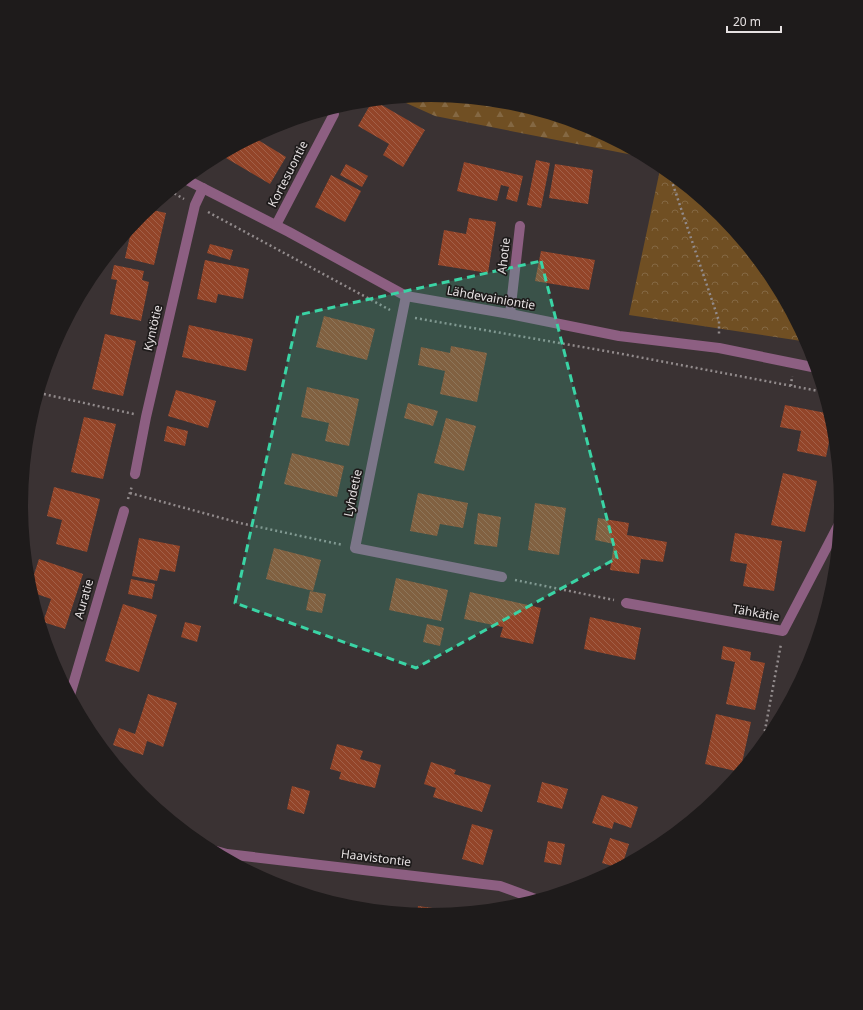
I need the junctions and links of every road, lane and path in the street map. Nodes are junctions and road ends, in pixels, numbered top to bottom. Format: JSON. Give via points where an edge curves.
{"nodes":[{"id":1,"x":334,"y":114,"type":"dead end"},
{"id":2,"x":191,"y":181,"type":"edge"},
{"id":3,"x":672,"y":181,"type":"edge"},
{"id":4,"x":203,"y":188,"type":"junction"},
{"id":5,"x":276,"y":225,"type":"junction"},
{"id":6,"x":520,"y":226,"type":"dead end"},
{"id":7,"x":406,"y":296,"type":"junction"},
{"id":8,"x":510,"y":314,"type":"junction"},
{"id":9,"x":719,"y":348,"type":"junction"},
{"id":10,"x":811,"y":367,"type":"edge"},
{"id":11,"x":44,"y":394,"type":"edge"},
{"id":12,"x":146,"y":417,"type":"junction"},
{"id":13,"x":135,"y":474,"type":"joint"},
{"id":14,"x":130,"y":494,"type":"junction"},
{"id":15,"x":124,"y":511,"type":"joint"},
{"id":16,"x":834,"y":534,"type":"edge"},
{"id":17,"x":355,"y":548,"type":"junction"},
{"id":18,"x":502,"y":577,"type":"joint"},
{"id":19,"x":626,"y":603,"type":"joint"},
{"id":20,"x":783,"y":631,"type":"junction"},
{"id":21,"x":72,"y":687,"type":"edge"},
{"id":22,"x":764,"y":733,"type":"edge"},
{"id":23,"x":231,"y":854,"type":"edge"},
{"id":24,"x":529,"y":897,"type":"edge"}],
"edges":[{"from":1,"to":5,"type":"street","name":"Kortesuontie"},
{"from":2,"to":4,"type":"street","name":"Lähdevainiontie"},
{"from":3,"to":9,"type":"path","via":[[719,321]]},
{"from":4,"to":5,"type":"street","name":"Lähdevainiontie"},
{"from":4,"to":12,"type":"street","name":"Kyntötie","via":[[195,205]]},
{"from":5,"to":7,"type":"street","name":"Lähdevainiontie"},
{"from":6,"to":8,"type":"street","name":"Ahotie"},
{"from":7,"to":8,"type":"street","name":"Lähdevainiontie"},
{"from":7,"to":17,"type":"street","name":"Lyhdetie"},
{"from":8,"to":9,"type":"street","name":"Lähdevainiontie","via":[[619,336]]},
{"from":9,"to":10,"type":"street","name":"Lähdevainiontie"},
{"from":11,"to":12,"type":"path"},
{"from":12,"to":13,"type":"street","name":"Kyntötie"},
{"from":13,"to":14,"type":"path"},
{"from":14,"to":15,"type":"path"},
{"from":14,"to":17,"type":"path","via":[[240,523]]},
{"from":15,"to":21,"type":"street","name":"Auratie"},
{"from":16,"to":20,"type":"street","name":"Tähkätie"},
{"from":17,"to":18,"type":"street"},
{"from":18,"to":19,"type":"path"},
{"from":19,"to":20,"type":"street","name":"Tähkätie"},
{"from":20,"to":22,"type":"path"},
{"from":23,"to":24,"type":"street","name":"Haavistontie","via":[[500,886]]}]}
